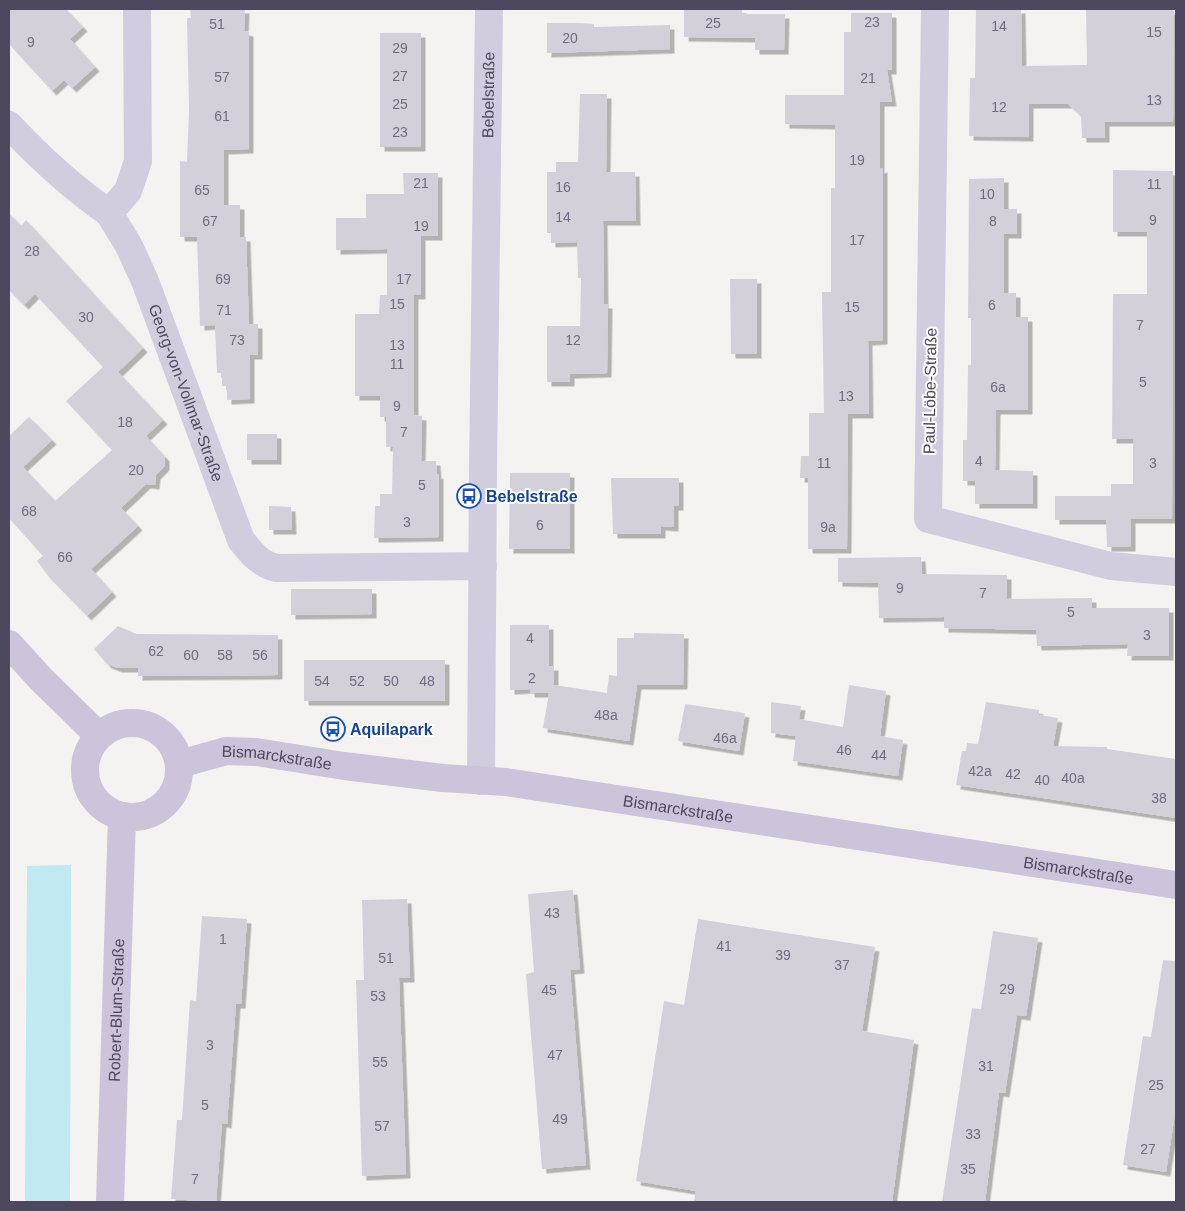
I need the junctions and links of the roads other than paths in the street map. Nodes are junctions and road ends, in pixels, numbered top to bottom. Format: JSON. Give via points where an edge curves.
{"nodes":[{"id":1,"x":138,"y":9,"type":"edge"},
{"id":2,"x":489,"y":9,"type":"edge"},
{"id":3,"x":936,"y":9,"type":"edge"},
{"id":4,"x":9,"y":125,"type":"edge"},
{"id":5,"x":109,"y":213,"type":"junction"},
{"id":6,"x":483,"y":566,"type":"junction"},
{"id":7,"x":1176,"y":572,"type":"edge"},
{"id":8,"x":9,"y":644,"type":"edge"},
{"id":9,"x":99,"y":736,"type":"junction"},
{"id":10,"x":180,"y":764,"type":"junction"},
{"id":11,"x":481,"y":781,"type":"junction"},
{"id":12,"x":122,"y":816,"type":"junction"},
{"id":13,"x":1176,"y":885,"type":"edge"},
{"id":14,"x":110,"y":1202,"type":"edge"}],
"edges":[{"from":1,"to":5,"type":"street","via":[[138,161],[128,191]]},
{"from":2,"to":6,"type":"street","name":"Bebelstraße"},
{"from":3,"to":7,"type":"street","name":"Paul-Löbe-Straße","via":[[928,519],[1111,566]]},
{"from":4,"to":5,"type":"street","via":[[76,191]]},
{"from":5,"to":6,"type":"street","name":"Georg-von-Vollmar-Straße","via":[[145,281],[231,517],[241,540],[254,556],[265,565],[277,568]]},
{"from":6,"to":11,"type":"street","name":"Bebelstraße"},
{"from":8,"to":9,"type":"main road"},
{"from":9,"to":10,"type":"main road","via":[[117,725],[138,722],[158,729],[172,744]]},
{"from":9,"to":12,"type":"main road","via":[[88,752],[84,771],[89,790],[103,807]]},
{"from":10,"to":11,"type":"main road","name":"Bismarckstraße","via":[[226,751],[256,752],[344,766]]},
{"from":10,"to":12,"type":"main road","via":[[177,786],[164,805],[144,816]]},
{"from":11,"to":13,"type":"main road","name":"Bismarckstraße","via":[[506,782]]},
{"from":12,"to":14,"type":"main road","name":"Robert-Blum-Straße"}]}
